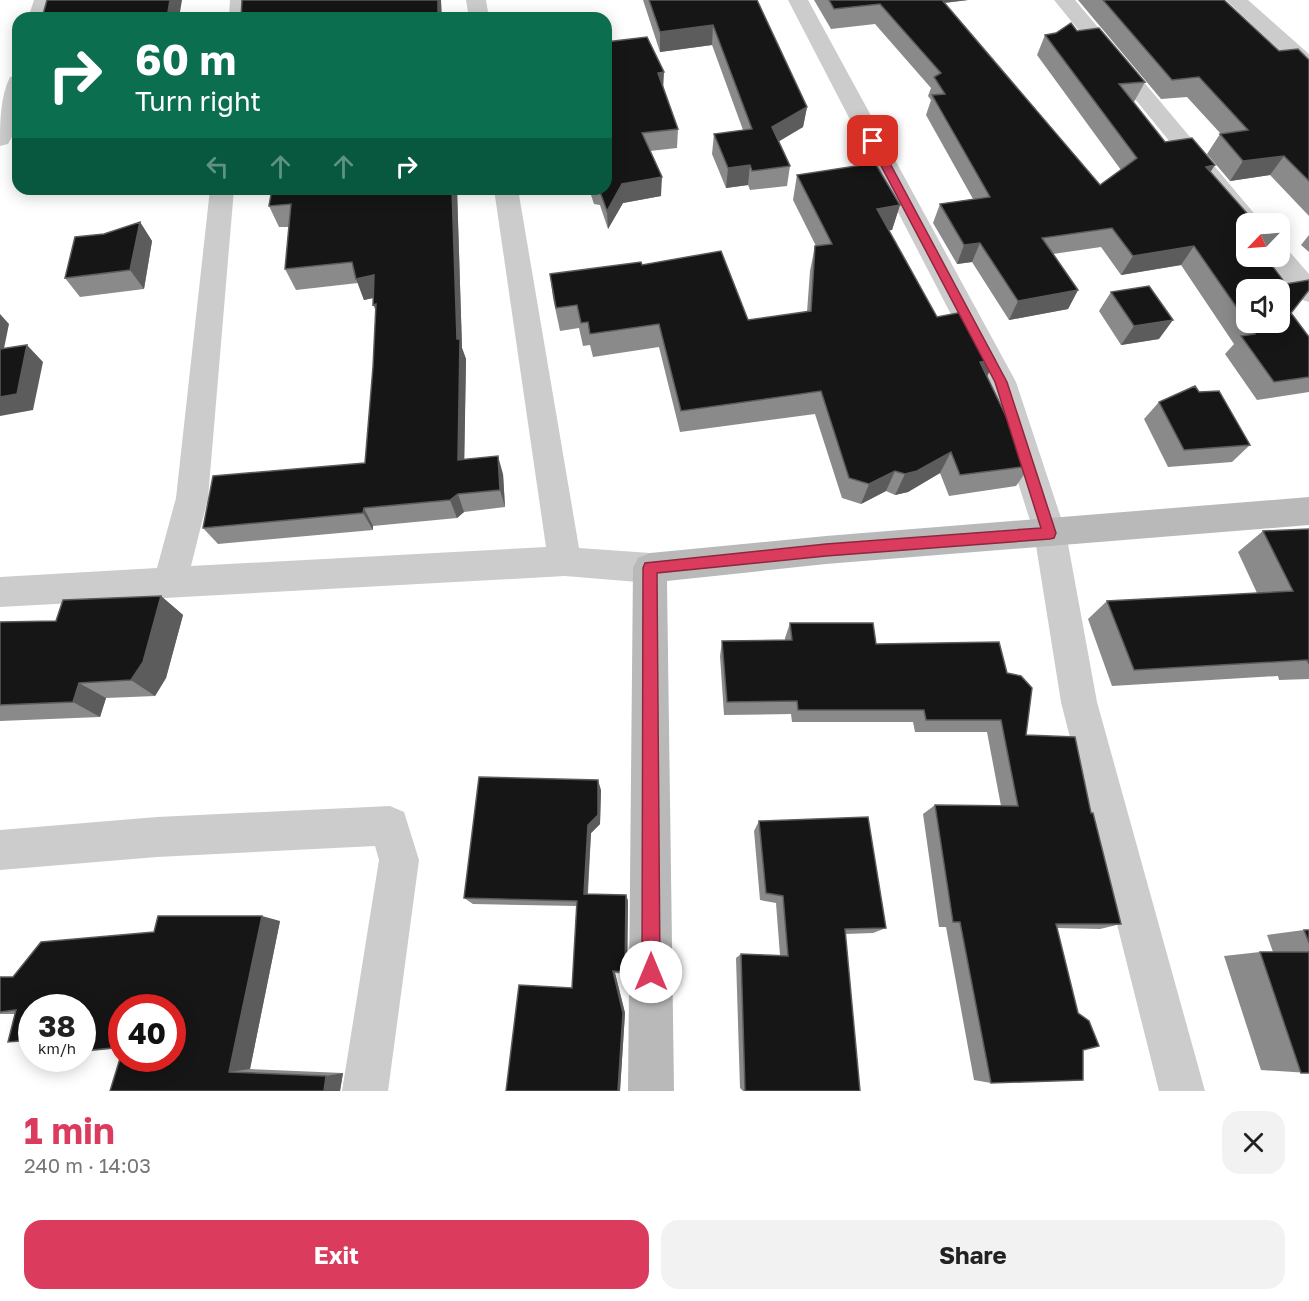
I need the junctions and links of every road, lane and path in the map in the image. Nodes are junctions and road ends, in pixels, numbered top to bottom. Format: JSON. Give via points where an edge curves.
{"nodes":[{"id":1,"x":798,"y":0,"type":"edge"},
{"id":2,"x":1064,"y":0,"type":"edge"},
{"id":3,"x":1236,"y":0,"type":"edge"},
{"id":4,"x":1263,"y":0,"type":"edge"},
{"id":5,"x":1272,"y":33,"type":"junction"},
{"id":6,"x":1309,"y":66,"type":"edge"},
{"id":7,"x":12,"y":101,"type":"edge"},
{"id":8,"x":0,"y":139,"type":"edge"},
{"id":9,"x":221,"y":195,"type":"edge"},
{"id":10,"x":507,"y":195,"type":"edge"},
{"id":11,"x":1242,"y":213,"type":"edge"},
{"id":12,"x":1288,"y":267,"type":"edge"},
{"id":13,"x":1309,"y":292,"type":"edge"},
{"id":14,"x":1309,"y":511,"type":"edge"},
{"id":15,"x":1050,"y":533,"type":"junction"},
{"id":16,"x":565,"y":561,"type":"junction"},
{"id":17,"x":650,"y":568,"type":"junction"},
{"id":18,"x":170,"y":584,"type":"junction"},
{"id":19,"x":0,"y":592,"type":"edge"},
{"id":20,"x":0,"y":850,"type":"edge"},
{"id":21,"x":365,"y":1091,"type":"edge"},
{"id":22,"x":651,"y":1091,"type":"edge"},
{"id":23,"x":1182,"y":1091,"type":"edge"}],
"edges":[{"from":1,"to":15,"type":"street","via":[[1001,382]]},
{"from":2,"to":11,"type":"street"},
{"from":3,"to":5,"type":"street"},
{"from":4,"to":5,"type":"street"},
{"from":5,"to":6,"type":"street"},
{"from":7,"to":8,"type":"street"},
{"from":9,"to":18,"type":"street","via":[[192,498]]},
{"from":10,"to":16,"type":"street"},
{"from":12,"to":13,"type":"street"},
{"from":14,"to":15,"type":"street"},
{"from":15,"to":17,"type":"street"},
{"from":15,"to":23,"type":"street","via":[[1079,702]]},
{"from":16,"to":17,"type":"street"},
{"from":16,"to":18,"type":"street"},
{"from":17,"to":22,"type":"street"},
{"from":18,"to":19,"type":"street"},
{"from":20,"to":21,"type":"street","via":[[157,837],[390,826],[399,860]]}]}
